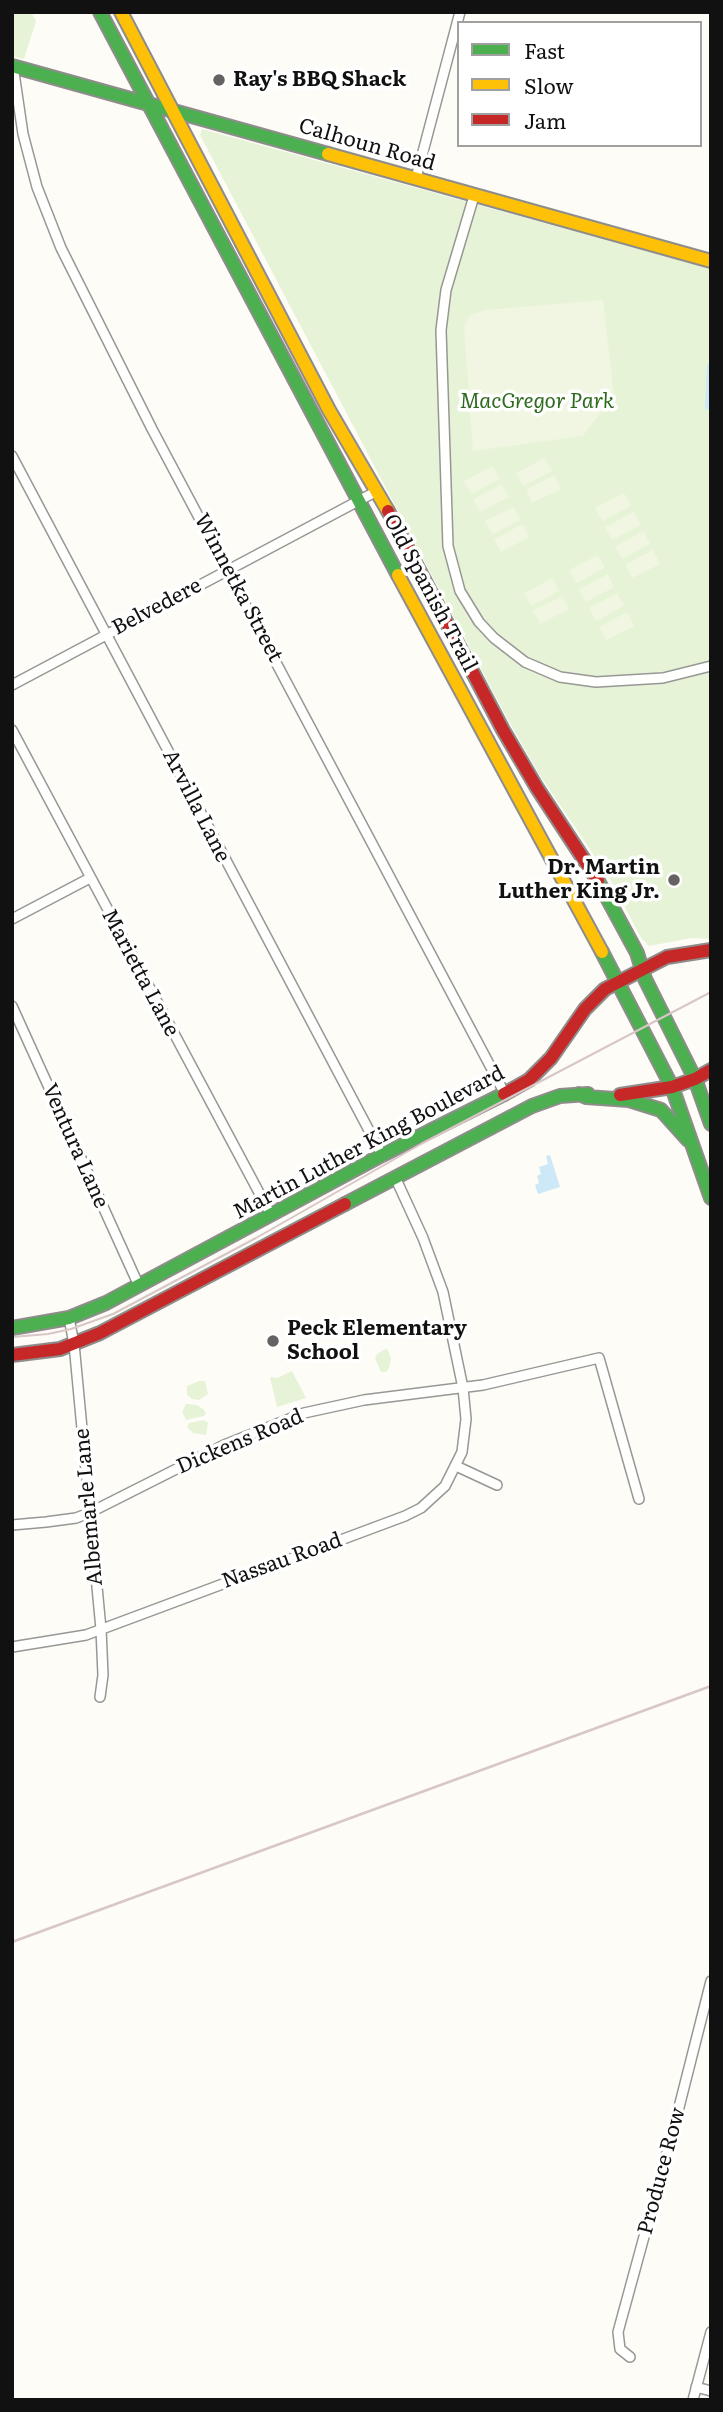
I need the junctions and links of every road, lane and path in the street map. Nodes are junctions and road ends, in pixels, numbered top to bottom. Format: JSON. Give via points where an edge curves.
{"nodes":[{"id":1,"x":100,"y":12,"type":"edge"},
{"id":2,"x":121,"y":12,"type":"edge"},
{"id":3,"x":457,"y":23,"type":"edge"},
{"id":4,"x":13,"y":66,"type":"edge"},
{"id":5,"x":149,"y":103,"type":"junction"},
{"id":6,"x":172,"y":111,"type":"junction"},
{"id":7,"x":415,"y":178,"type":"junction"},
{"id":8,"x":474,"y":196,"type":"junction"},
{"id":9,"x":711,"y":261,"type":"edge"},
{"id":10,"x":12,"y":456,"type":"edge"},
{"id":11,"x":377,"y":491,"type":"junction"},
{"id":12,"x":360,"y":500,"type":"junction"},
{"id":13,"x":229,"y":570,"type":"junction"},
{"id":14,"x":107,"y":634,"type":"junction"},
{"id":15,"x":711,"y":666,"type":"edge"},
{"id":16,"x":12,"y":685,"type":"edge"},
{"id":17,"x":12,"y":730,"type":"edge"},
{"id":18,"x":90,"y":878,"type":"junction"},
{"id":19,"x":12,"y":919,"type":"edge"},
{"id":20,"x":711,"y":950,"type":"edge"},
{"id":21,"x":641,"y":968,"type":"junction"},
{"id":22,"x":618,"y":981,"type":"junction"},
{"id":23,"x":12,"y":1006,"type":"edge"},
{"id":24,"x":711,"y":1070,"type":"edge"},
{"id":25,"x":695,"y":1079,"type":"junction"},
{"id":26,"x":672,"y":1087,"type":"junction"},
{"id":27,"x":505,"y":1094,"type":"junction"},
{"id":28,"x":579,"y":1094,"type":"junction"},
{"id":29,"x":711,"y":1124,"type":"edge"},
{"id":30,"x":694,"y":1146,"type":"junction"},
{"id":31,"x":382,"y":1155,"type":"junction"},
{"id":32,"x":395,"y":1177,"type":"junction"},
{"id":33,"x":711,"y":1198,"type":"edge"},
{"id":34,"x":271,"y":1215,"type":"junction"},
{"id":35,"x":139,"y":1286,"type":"junction"},
{"id":36,"x":69,"y":1318,"type":"junction"},
{"id":37,"x":12,"y":1328,"type":"edge"},
{"id":38,"x":74,"y":1344,"type":"junction"},
{"id":39,"x":12,"y":1355,"type":"edge"},
{"id":40,"x":463,"y":1388,"type":"junction"},
{"id":41,"x":456,"y":1466,"type":"junction"},
{"id":42,"x":497,"y":1485,"type":"dead end"},
{"id":43,"x":639,"y":1499,"type":"dead end"},
{"id":44,"x":89,"y":1513,"type":"junction"},
{"id":45,"x":12,"y":1525,"type":"edge"},
{"id":46,"x":101,"y":1629,"type":"junction"},
{"id":47,"x":12,"y":1647,"type":"edge"},
{"id":48,"x":100,"y":1697,"type":"dead end"},
{"id":49,"x":711,"y":1980,"type":"edge"},
{"id":50,"x":711,"y":2332,"type":"edge"},
{"id":51,"x":630,"y":2357,"type":"dead end"},
{"id":52,"x":696,"y":2387,"type":"junction"},
{"id":53,"x":711,"y":2391,"type":"edge"},
{"id":54,"x":692,"y":2400,"type":"edge"}],
"edges":[{"from":1,"to":5,"type":"main road","name":"Old Spanish Trail"},
{"from":2,"to":6,"type":"main road","name":"Old Spanish Trail"},
{"from":3,"to":7,"type":"street"},
{"from":4,"to":5,"type":"main road","name":"Calhoun Road"},
{"from":4,"to":13,"type":"street","name":"Winnetka Street","via":[[30,161],[61,248]]},
{"from":5,"to":6,"type":"main road","name":"Calhoun Road"},
{"from":5,"to":12,"type":"main road","name":"Old Spanish Trail"},
{"from":6,"to":7,"type":"main road","name":"Calhoun Road"},
{"from":6,"to":11,"type":"main road","name":"Old Spanish Trail","via":[[329,410]]},
{"from":7,"to":8,"type":"main road","name":"Calhoun Road"},
{"from":8,"to":9,"type":"main road","name":"Calhoun Road"},
{"from":8,"to":15,"type":"street","via":[[446,290],[441,341],[448,547],[464,599],[479,622],[512,653],[560,677],[616,682],[680,676]]},
{"from":10,"to":14,"type":"street","name":"Arvilla Lane"},
{"from":11,"to":12,"type":"street","name":"Belvedere"},
{"from":11,"to":21,"type":"main road","name":"Old Spanish Trail","via":[[503,730],[603,888]]},
{"from":12,"to":13,"type":"street","name":"Belvedere"},
{"from":12,"to":22,"type":"main road","name":"Old Spanish Trail"},
{"from":13,"to":14,"type":"street","name":"Belvedere"},
{"from":13,"to":27,"type":"street","name":"Winnetka Street"},
{"from":14,"to":16,"type":"street","name":"Belvedere"},
{"from":14,"to":31,"type":"street","name":"Arvilla Lane"},
{"from":17,"to":18,"type":"street","name":"Marietta Lane"},
{"from":18,"to":19,"type":"street"},
{"from":18,"to":34,"type":"street","name":"Marietta Lane"},
{"from":20,"to":21,"type":"main road","name":"Martin Luther King Boulevard","via":[[667,957]]},
{"from":21,"to":22,"type":"main road","name":"Martin Luther King Boulevard"},
{"from":21,"to":25,"type":"main road","name":"Old Spanish Trail"},
{"from":22,"to":26,"type":"main road","name":"Old Spanish Trail"},
{"from":22,"to":27,"type":"main road","name":"Martin Luther King Boulevard","via":[[585,1009],[541,1069]]},
{"from":23,"to":35,"type":"street","name":"Ventura Lane"},
{"from":24,"to":25,"type":"main road","name":"Martin Luther King Boulevard"},
{"from":25,"to":26,"type":"main road","name":"Martin Luther King Boulevard"},
{"from":25,"to":29,"type":"main road","name":"Old Spanish Trail"},
{"from":26,"to":28,"type":"main road","name":"Martin Luther King Boulevard","via":[[627,1095]]},
{"from":26,"to":30,"type":"main road","name":"Old Spanish Trail"},
{"from":27,"to":31,"type":"main road","name":"Martin Luther King Boulevard"},
{"from":28,"to":30,"type":"main road","via":[[629,1100],[661,1110]]},
{"from":28,"to":32,"type":"main road","name":"Martin Luther King Boulevard","via":[[532,1106]]},
{"from":30,"to":33,"type":"main road","name":"Old Spanish Trail"},
{"from":31,"to":34,"type":"main road","name":"Martin Luther King Boulevard"},
{"from":32,"to":38,"type":"main road","name":"Martin Luther King Boulevard","via":[[125,1322]]},
{"from":32,"to":40,"type":"street","via":[[443,1292]]},
{"from":34,"to":35,"type":"main road","name":"Martin Luther King Boulevard"},
{"from":35,"to":36,"type":"main road","name":"Martin Luther King Boulevard"},
{"from":36,"to":37,"type":"main road","name":"Martin Luther King Boulevard"},
{"from":36,"to":38,"type":"street","name":"Albemarle Lane"},
{"from":38,"to":39,"type":"main road","name":"Martin Luther King Boulevard"},
{"from":38,"to":44,"type":"street","name":"Albemarle Lane"},
{"from":40,"to":41,"type":"street","name":"Nassau Road","via":[[466,1419]]},
{"from":40,"to":43,"type":"street","name":"Dickens Road","via":[[599,1358]]},
{"from":40,"to":44,"type":"street","name":"Dickens Road","via":[[364,1400],[304,1413],[224,1445]]},
{"from":41,"to":42,"type":"street"},
{"from":41,"to":46,"type":"street","name":"Nassau Road","via":[[432,1499],[405,1516]]},
{"from":44,"to":45,"type":"street","name":"Dickens Road"},
{"from":44,"to":46,"type":"street","name":"Albemarle Lane"},
{"from":46,"to":47,"type":"street","name":"Nassau Road","via":[[61,1641]]},
{"from":46,"to":48,"type":"street","name":"Albemarle Lane"},
{"from":49,"to":51,"type":"street","name":"Produce Row","via":[[618,2332],[620,2349]]},
{"from":50,"to":52,"type":"street"},
{"from":52,"to":53,"type":"street"},
{"from":52,"to":54,"type":"street"}]}
